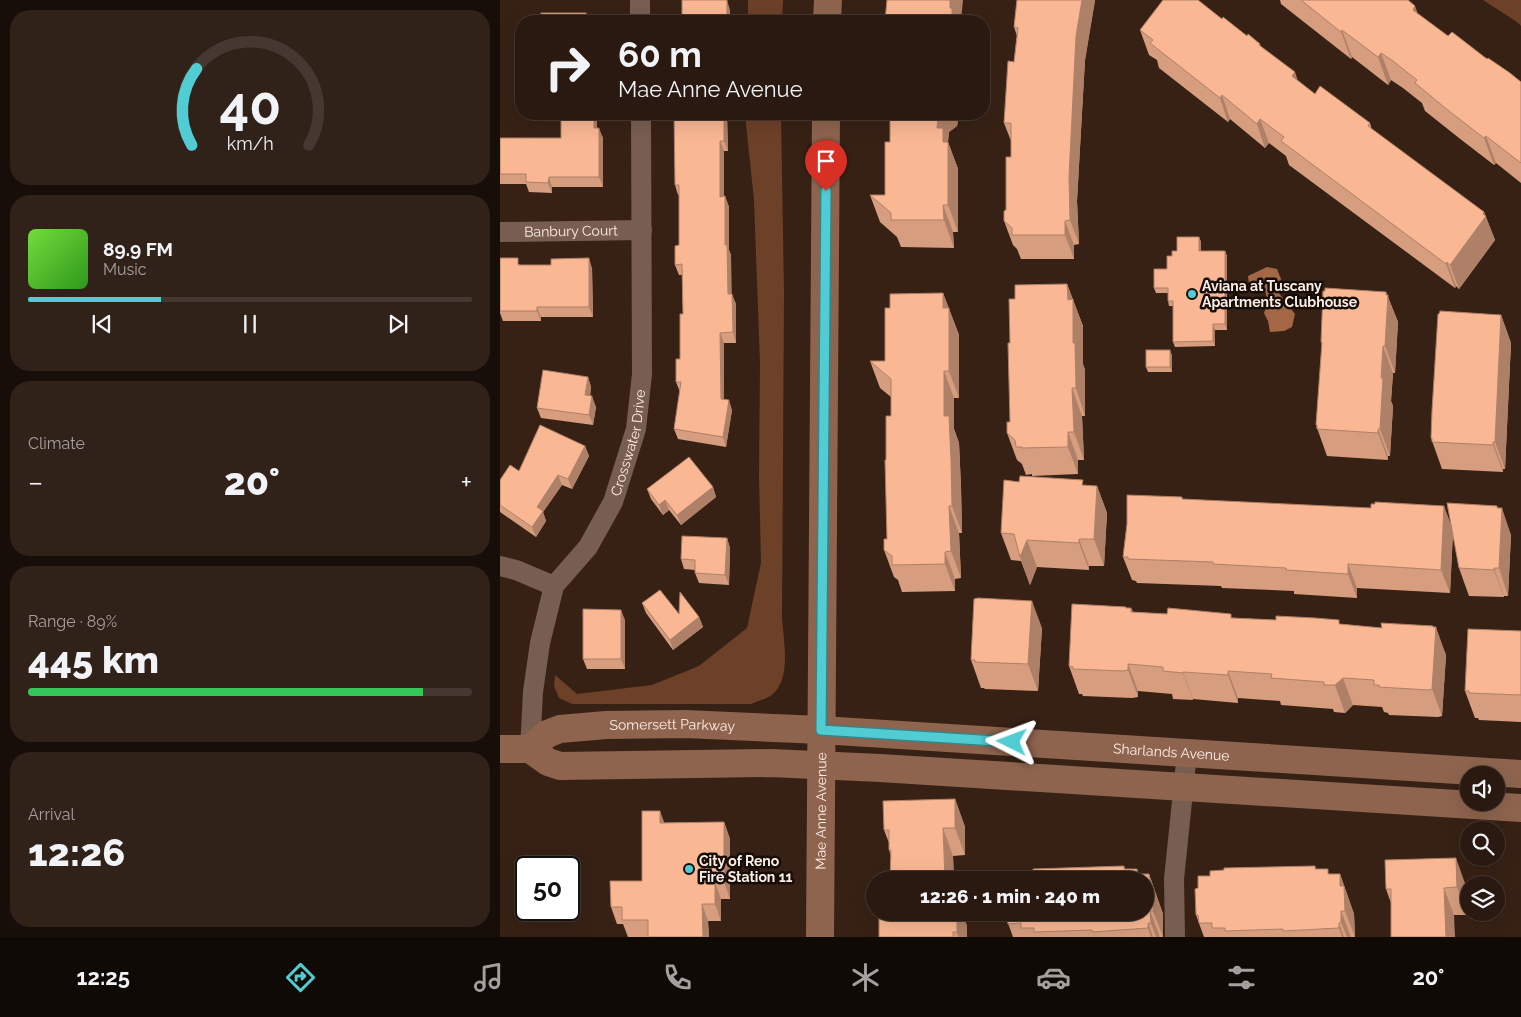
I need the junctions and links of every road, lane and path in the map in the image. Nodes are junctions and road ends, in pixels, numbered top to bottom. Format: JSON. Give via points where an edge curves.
{"nodes":[{"id":1,"x":640,"y":0,"type":"edge"},
{"id":2,"x":828,"y":0,"type":"edge"},
{"id":3,"x":640,"y":15,"type":"edge"},
{"id":4,"x":827,"y":15,"type":"edge"},
{"id":5,"x":641,"y":120,"type":"edge"},
{"id":6,"x":826,"y":120,"type":"edge"},
{"id":7,"x":642,"y":230,"type":"junction"},
{"id":8,"x":500,"y":232,"type":"edge"},
{"id":9,"x":500,"y":566,"type":"edge"},
{"id":10,"x":554,"y":586,"type":"junction"},
{"id":11,"x":821,"y":730,"type":"junction"},
{"id":12,"x":530,"y":748,"type":"junction"},
{"id":13,"x":500,"y":749,"type":"edge"},
{"id":14,"x":1187,"y":753,"type":"junction"},
{"id":15,"x":821,"y":766,"type":"junction"},
{"id":16,"x":1521,"y":774,"type":"edge"},
{"id":17,"x":1182,"y":787,"type":"junction"},
{"id":18,"x":1521,"y":808,"type":"edge"},
{"id":19,"x":820,"y":937,"type":"edge"},
{"id":20,"x":1175,"y":937,"type":"edge"}],
"edges":[{"from":1,"to":3,"type":"street"},
{"from":2,"to":4,"type":"main road"},
{"from":5,"to":7,"type":"street","name":"Crosswater Drive"},
{"from":6,"to":11,"type":"main road","name":"Mae Anne Avenue"},
{"from":7,"to":8,"type":"street","name":"Banbury Court"},
{"from":7,"to":10,"type":"street","name":"Crosswater Drive","via":[[642,374],[636,429],[613,502],[588,546]]},
{"from":9,"to":10,"type":"street"},
{"from":10,"to":12,"type":"street","name":"Crosswater Drive","via":[[538,653]]},
{"from":11,"to":12,"type":"main road","name":"Somersett Parkway","via":[[685,724],[574,727],[547,734]]},
{"from":11,"to":14,"type":"main road","name":"Sharlands Avenue"},
{"from":11,"to":15,"type":"main road","name":"Mae Anne Avenue"},
{"from":12,"to":13,"type":"main road"},
{"from":12,"to":15,"type":"main road","via":[[548,762],[560,766],[771,763]]},
{"from":14,"to":16,"type":"main road","name":"Sharlands Avenue"},
{"from":14,"to":17,"type":"street"},
{"from":15,"to":17,"type":"main road"},
{"from":15,"to":19,"type":"main road","name":"Mae Anne Avenue"},
{"from":17,"to":18,"type":"main road"},
{"from":17,"to":20,"type":"street","via":[[1174,879]]}]}
